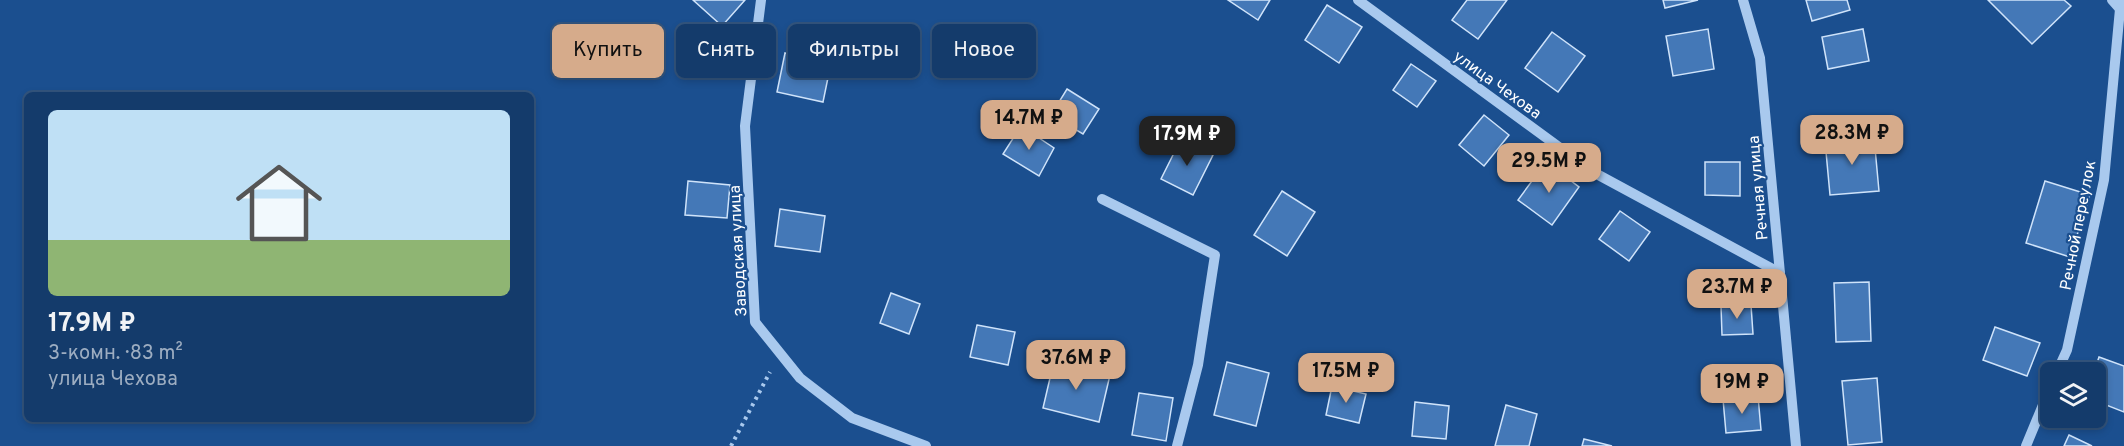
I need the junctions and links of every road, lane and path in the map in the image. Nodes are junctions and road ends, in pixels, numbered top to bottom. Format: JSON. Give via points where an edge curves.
{"nodes":[{"id":1,"x":761,"y":0,"type":"edge"},
{"id":2,"x":1358,"y":0,"type":"edge"},
{"id":3,"x":1743,"y":0,"type":"edge"},
{"id":4,"x":2112,"y":0,"type":"edge"},
{"id":5,"x":2120,"y":5,"type":"edge"},
{"id":6,"x":1102,"y":199,"type":"dead end"},
{"id":7,"x":1780,"y":273,"type":"junction"},
{"id":8,"x":780,"y":353,"type":"junction"},
{"id":9,"x":2062,"y":362,"type":"edge"},
{"id":10,"x":2040,"y":412,"type":"edge"},
{"id":11,"x":731,"y":446,"type":"edge"},
{"id":12,"x":926,"y":446,"type":"edge"},
{"id":13,"x":1177,"y":446,"type":"edge"},
{"id":14,"x":1796,"y":446,"type":"edge"},
{"id":15,"x":2026,"y":446,"type":"edge"}],
"edges":[{"from":1,"to":8,"type":"street","name":"Заводская улица","via":[[745,126],[753,299],[755,322]]},
{"from":2,"to":7,"type":"street","name":"улица Чехова","via":[[1593,172]]},
{"from":3,"to":7,"type":"street","name":"Речная улица","via":[[1760,58]]},
{"from":4,"to":5,"type":"street"},
{"from":5,"to":9,"type":"street","name":"Речной переулок","via":[[2104,180]]},
{"from":6,"to":13,"type":"street","via":[[1215,255],[1197,365]]},
{"from":7,"to":14,"type":"street","name":"Речная улица"},
{"from":8,"to":11,"type":"path"},
{"from":8,"to":12,"type":"street","name":"Заводская улица","via":[[800,378],[852,418]]},
{"from":10,"to":15,"type":"street"}]}
